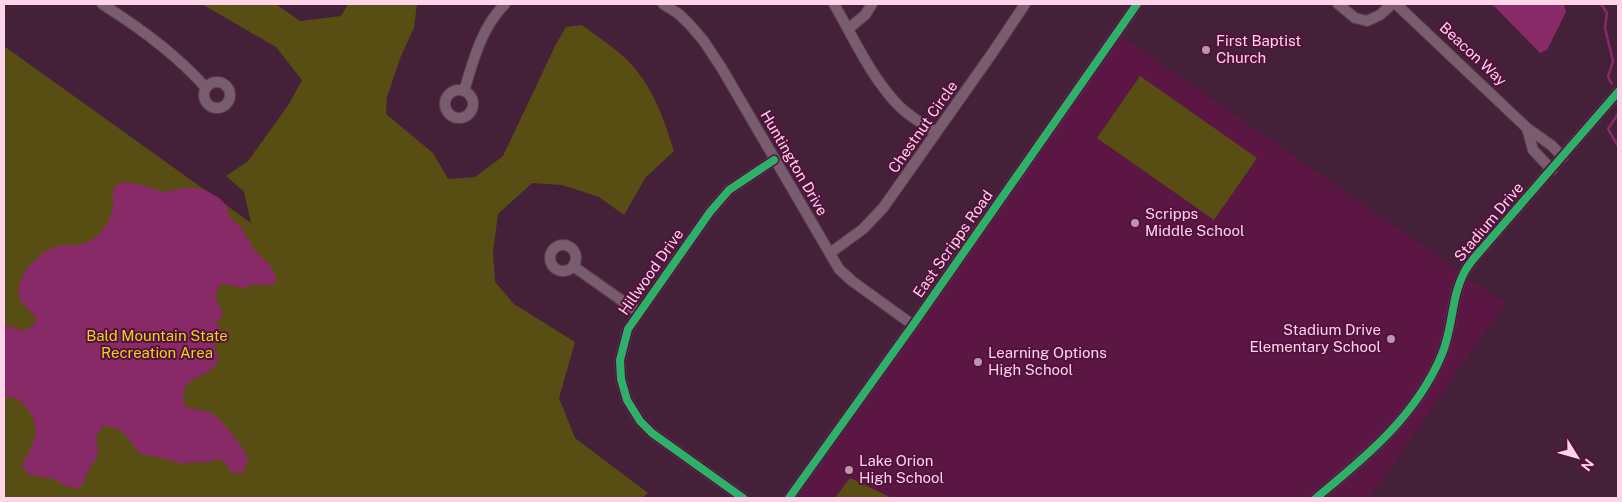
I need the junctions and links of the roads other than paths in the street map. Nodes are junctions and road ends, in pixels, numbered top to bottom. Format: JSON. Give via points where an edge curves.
{"nodes":[{"id":1,"x":102,"y":4,"type":"edge"},
{"id":2,"x":505,"y":4,"type":"edge"},
{"id":3,"x":663,"y":4,"type":"edge"},
{"id":4,"x":834,"y":4,"type":"edge"},
{"id":5,"x":872,"y":4,"type":"edge"},
{"id":6,"x":1025,"y":4,"type":"edge"},
{"id":7,"x":1137,"y":4,"type":"edge"},
{"id":8,"x":1338,"y":4,"type":"edge"},
{"id":9,"x":1392,"y":4,"type":"edge"},
{"id":10,"x":1396,"y":4,"type":"edge"},
{"id":11,"x":848,"y":29,"type":"junction"},
{"id":12,"x":206,"y":88,"type":"dead end"},
{"id":13,"x":464,"y":90,"type":"dead end"},
{"id":14,"x":1618,"y":92,"type":"edge"},
{"id":15,"x":1527,"y":128,"type":"junction"},
{"id":16,"x":936,"y":132,"type":"junction"},
{"id":17,"x":1563,"y":157,"type":"junction"},
{"id":18,"x":774,"y":160,"type":"junction"},
{"id":19,"x":1552,"y":170,"type":"junction"},
{"id":20,"x":830,"y":252,"type":"junction"},
{"id":21,"x":573,"y":266,"type":"dead end"},
{"id":22,"x":638,"y":312,"type":"junction"},
{"id":23,"x":913,"y":325,"type":"junction"},
{"id":24,"x":743,"y":498,"type":"edge"},
{"id":25,"x":789,"y":498,"type":"edge"},
{"id":26,"x":1316,"y":498,"type":"edge"}],
"edges":[{"from":1,"to":12,"type":"street","via":[[153,40]]},
{"from":2,"to":13,"type":"street","via":[[488,23]]},
{"from":3,"to":18,"type":"street","name":"Huntington Drive","via":[[679,14],[704,40]]},
{"from":4,"to":11,"type":"street"},
{"from":5,"to":11,"type":"street","via":[[865,15]]},
{"from":6,"to":16,"type":"street","name":"Chestnut Circle"},
{"from":7,"to":23,"type":"street","name":"East Scripps Road"},
{"from":8,"to":9,"type":"street","via":[[1355,18],[1367,21]]},
{"from":10,"to":15,"type":"street","name":"Beacon Way"},
{"from":11,"to":16,"type":"street","via":[[890,96]]},
{"from":14,"to":17,"type":"street","name":"Stadium Drive"},
{"from":15,"to":17,"type":"street","name":"Beacon Way"},
{"from":15,"to":19,"type":"street","name":"Beacon Way","via":[[1533,150]]},
{"from":16,"to":20,"type":"street","name":"Chestnut Circle","via":[[876,217],[854,237]]},
{"from":17,"to":19,"type":"street","name":"Stadium Drive"},
{"from":18,"to":20,"type":"street","name":"Huntington Drive"},
{"from":18,"to":22,"type":"street","name":"Hillwood Drive","via":[[729,190]]},
{"from":19,"to":26,"type":"street","name":"Stadium Drive","via":[[1464,272],[1445,347],[1412,406],[1373,449]]},
{"from":20,"to":23,"type":"street","name":"Huntington Drive","via":[[839,269],[852,281]]},
{"from":21,"to":22,"type":"street"},
{"from":22,"to":24,"type":"street","name":"Hillwood Drive","via":[[628,330],[620,360],[627,400],[652,433]]},
{"from":23,"to":25,"type":"street","name":"East Scripps Road"}]}
